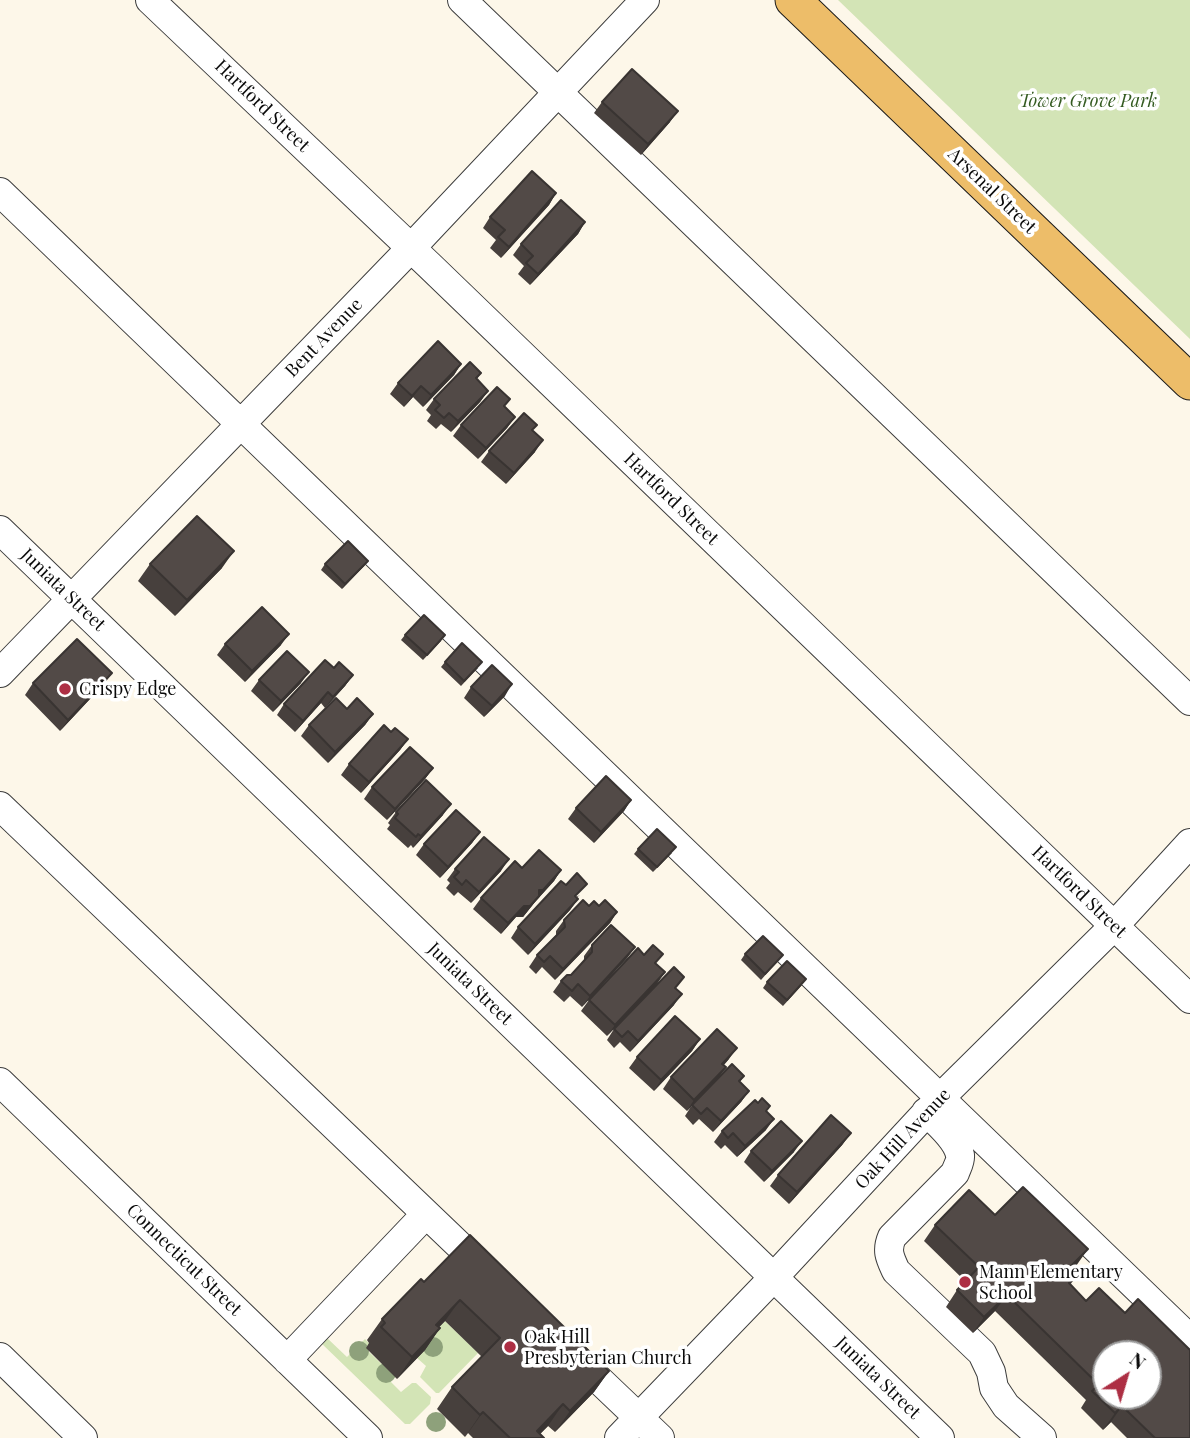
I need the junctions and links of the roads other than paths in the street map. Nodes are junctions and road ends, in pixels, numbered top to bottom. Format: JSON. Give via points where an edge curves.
{"nodes":[{"id":1,"x":150,"y":0,"type":"edge"},
{"id":2,"x":462,"y":0,"type":"edge"},
{"id":3,"x":645,"y":0,"type":"edge"},
{"id":4,"x":793,"y":0,"type":"edge"},
{"id":5,"x":556,"y":92,"type":"junction"},
{"id":6,"x":0,"y":192,"type":"edge"},
{"id":7,"x":411,"y":248,"type":"junction"},
{"id":8,"x":1190,"y":382,"type":"edge"},
{"id":9,"x":240,"y":424,"type":"junction"},
{"id":10,"x":0,"y":530,"type":"edge"},
{"id":11,"x":72,"y":598,"type":"junction"},
{"id":12,"x":0,"y":673,"type":"edge"},
{"id":13,"x":1190,"y":701,"type":"edge"},
{"id":14,"x":0,"y":806,"type":"edge"},
{"id":15,"x":1190,"y":843,"type":"edge"},
{"id":16,"x":1114,"y":926,"type":"junction"},
{"id":17,"x":1190,"y":999,"type":"edge"},
{"id":18,"x":0,"y":1082,"type":"edge"},
{"id":19,"x":933,"y":1106,"type":"junction"},
{"id":20,"x":426,"y":1214,"type":"junction"},
{"id":21,"x":773,"y":1278,"type":"junction"},
{"id":22,"x":504,"y":1289,"type":"edge"},
{"id":23,"x":553,"y":1336,"type":"edge"},
{"id":24,"x":1190,"y":1339,"type":"edge"},
{"id":25,"x":0,"y":1357,"type":"edge"},
{"id":26,"x":287,"y":1360,"type":"junction"},
{"id":27,"x":639,"y":1418,"type":"junction"},
{"id":28,"x":83,"y":1438,"type":"edge"},
{"id":29,"x":368,"y":1438,"type":"edge"},
{"id":30,"x":619,"y":1438,"type":"edge"},
{"id":31,"x":660,"y":1438,"type":"edge"},
{"id":32,"x":940,"y":1438,"type":"edge"},
{"id":33,"x":1042,"y":1438,"type":"edge"}],
"edges":[{"from":1,"to":7,"type":"street","name":"Hartford Street"},
{"from":2,"to":5,"type":"street"},
{"from":3,"to":5,"type":"street","name":"Bent Avenue"},
{"from":4,"to":8,"type":"main road","name":"Arsenal Street"},
{"from":5,"to":7,"type":"street","name":"Bent Avenue"},
{"from":5,"to":13,"type":"street"},
{"from":6,"to":9,"type":"street"},
{"from":7,"to":9,"type":"street","name":"Bent Avenue"},
{"from":7,"to":16,"type":"street","name":"Hartford Street"},
{"from":9,"to":11,"type":"street","name":"Bent Avenue"},
{"from":9,"to":19,"type":"street"},
{"from":10,"to":11,"type":"street","name":"Juniata Street"},
{"from":11,"to":12,"type":"street","name":"Bent Avenue"},
{"from":11,"to":21,"type":"street","name":"Juniata Street"},
{"from":14,"to":20,"type":"street"},
{"from":15,"to":16,"type":"street","name":"Oak Hill Avenue"},
{"from":16,"to":17,"type":"street","name":"Hartford Street"},
{"from":16,"to":19,"type":"street","name":"Oak Hill Avenue"},
{"from":18,"to":26,"type":"street","name":"Connecticut Street"},
{"from":19,"to":21,"type":"street","name":"Oak Hill Avenue"},
{"from":19,"to":24,"type":"street"},
{"from":19,"to":33,"type":"street","via":[[960,1160],[955,1172],[892,1237],[889,1257],[896,1271],[982,1353],[994,1388],[1006,1406]]},
{"from":20,"to":22,"type":"street"},
{"from":20,"to":26,"type":"street"},
{"from":21,"to":27,"type":"street","name":"Oak Hill Avenue"},
{"from":21,"to":32,"type":"street","name":"Juniata Street"},
{"from":23,"to":27,"type":"street"},
{"from":25,"to":28,"type":"street"},
{"from":26,"to":29,"type":"street","name":"Connecticut Street"},
{"from":27,"to":30,"type":"street","name":"Oak Hill Avenue"},
{"from":27,"to":31,"type":"street"}]}
